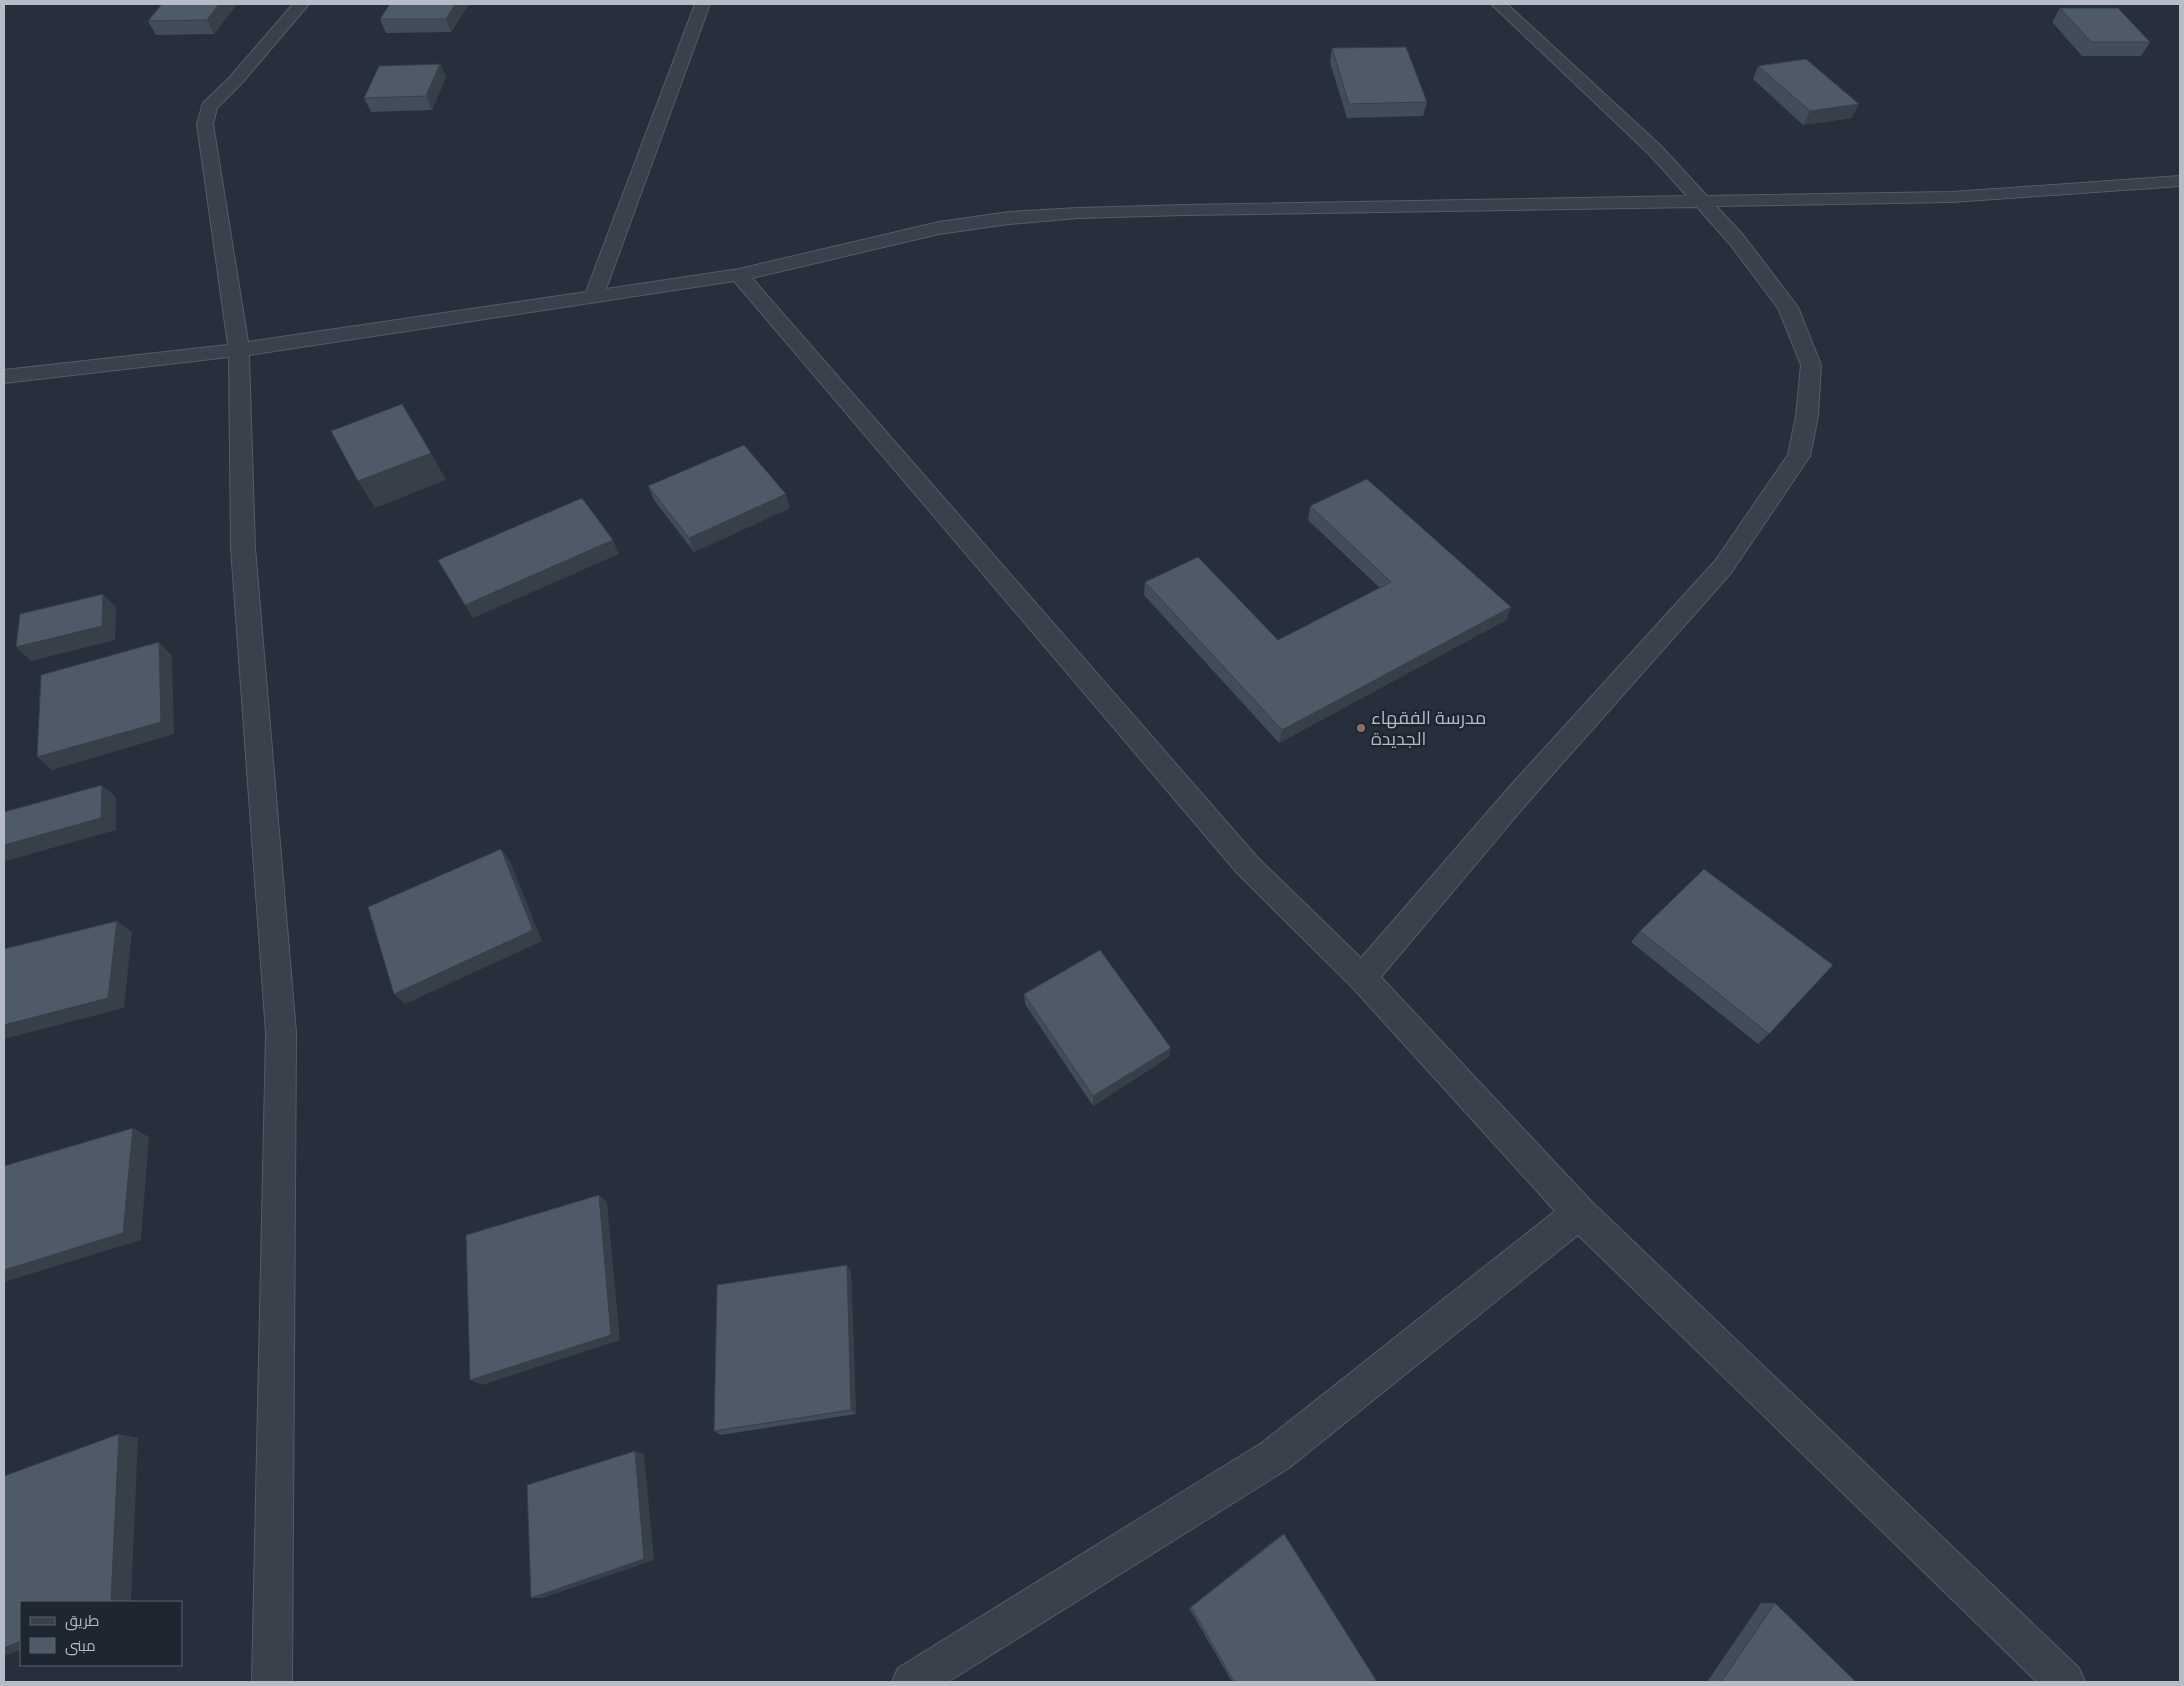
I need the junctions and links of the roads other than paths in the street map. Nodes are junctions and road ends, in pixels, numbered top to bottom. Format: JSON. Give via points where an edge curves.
{"nodes":[{"id":1,"x":301,"y":4,"type":"edge"},
{"id":2,"x":702,"y":4,"type":"edge"},
{"id":3,"x":1498,"y":4,"type":"edge"},
{"id":4,"x":2180,"y":181,"type":"edge"},
{"id":5,"x":1702,"y":202,"type":"junction"},
{"id":6,"x":739,"y":274,"type":"junction"},
{"id":7,"x":594,"y":296,"type":"junction"},
{"id":8,"x":239,"y":350,"type":"junction"},
{"id":9,"x":4,"y":376,"type":"edge"},
{"id":10,"x":1362,"y":978,"type":"junction"},
{"id":11,"x":1579,"y":1213,"type":"junction"},
{"id":12,"x":272,"y":1682,"type":"edge"},
{"id":13,"x":912,"y":1682,"type":"edge"},
{"id":14,"x":2065,"y":1682,"type":"edge"}],
"edges":[{"from":1,"to":8,"type":"street","via":[[209,107],[205,124]]},
{"from":2,"to":7,"type":"street"},
{"from":3,"to":5,"type":"street","via":[[1655,150]]},
{"from":4,"to":5,"type":"street","via":[[1952,197]]},
{"from":5,"to":6,"type":"street","via":[[1059,214],[939,228]]},
{"from":5,"to":10,"type":"street","via":[[1736,239],[1788,307],[1811,365],[1807,416],[1799,456],[1723,567],[1520,793]]},
{"from":6,"to":7,"type":"street"},
{"from":6,"to":10,"type":"street","via":[[1248,866]]},
{"from":7,"to":8,"type":"street"},
{"from":8,"to":9,"type":"street"},
{"from":8,"to":12,"type":"street","via":[[243,548],[280,1033]]},
{"from":10,"to":11,"type":"street"},
{"from":11,"to":13,"type":"street","via":[[1276,1454]]},
{"from":11,"to":14,"type":"street"}]}
